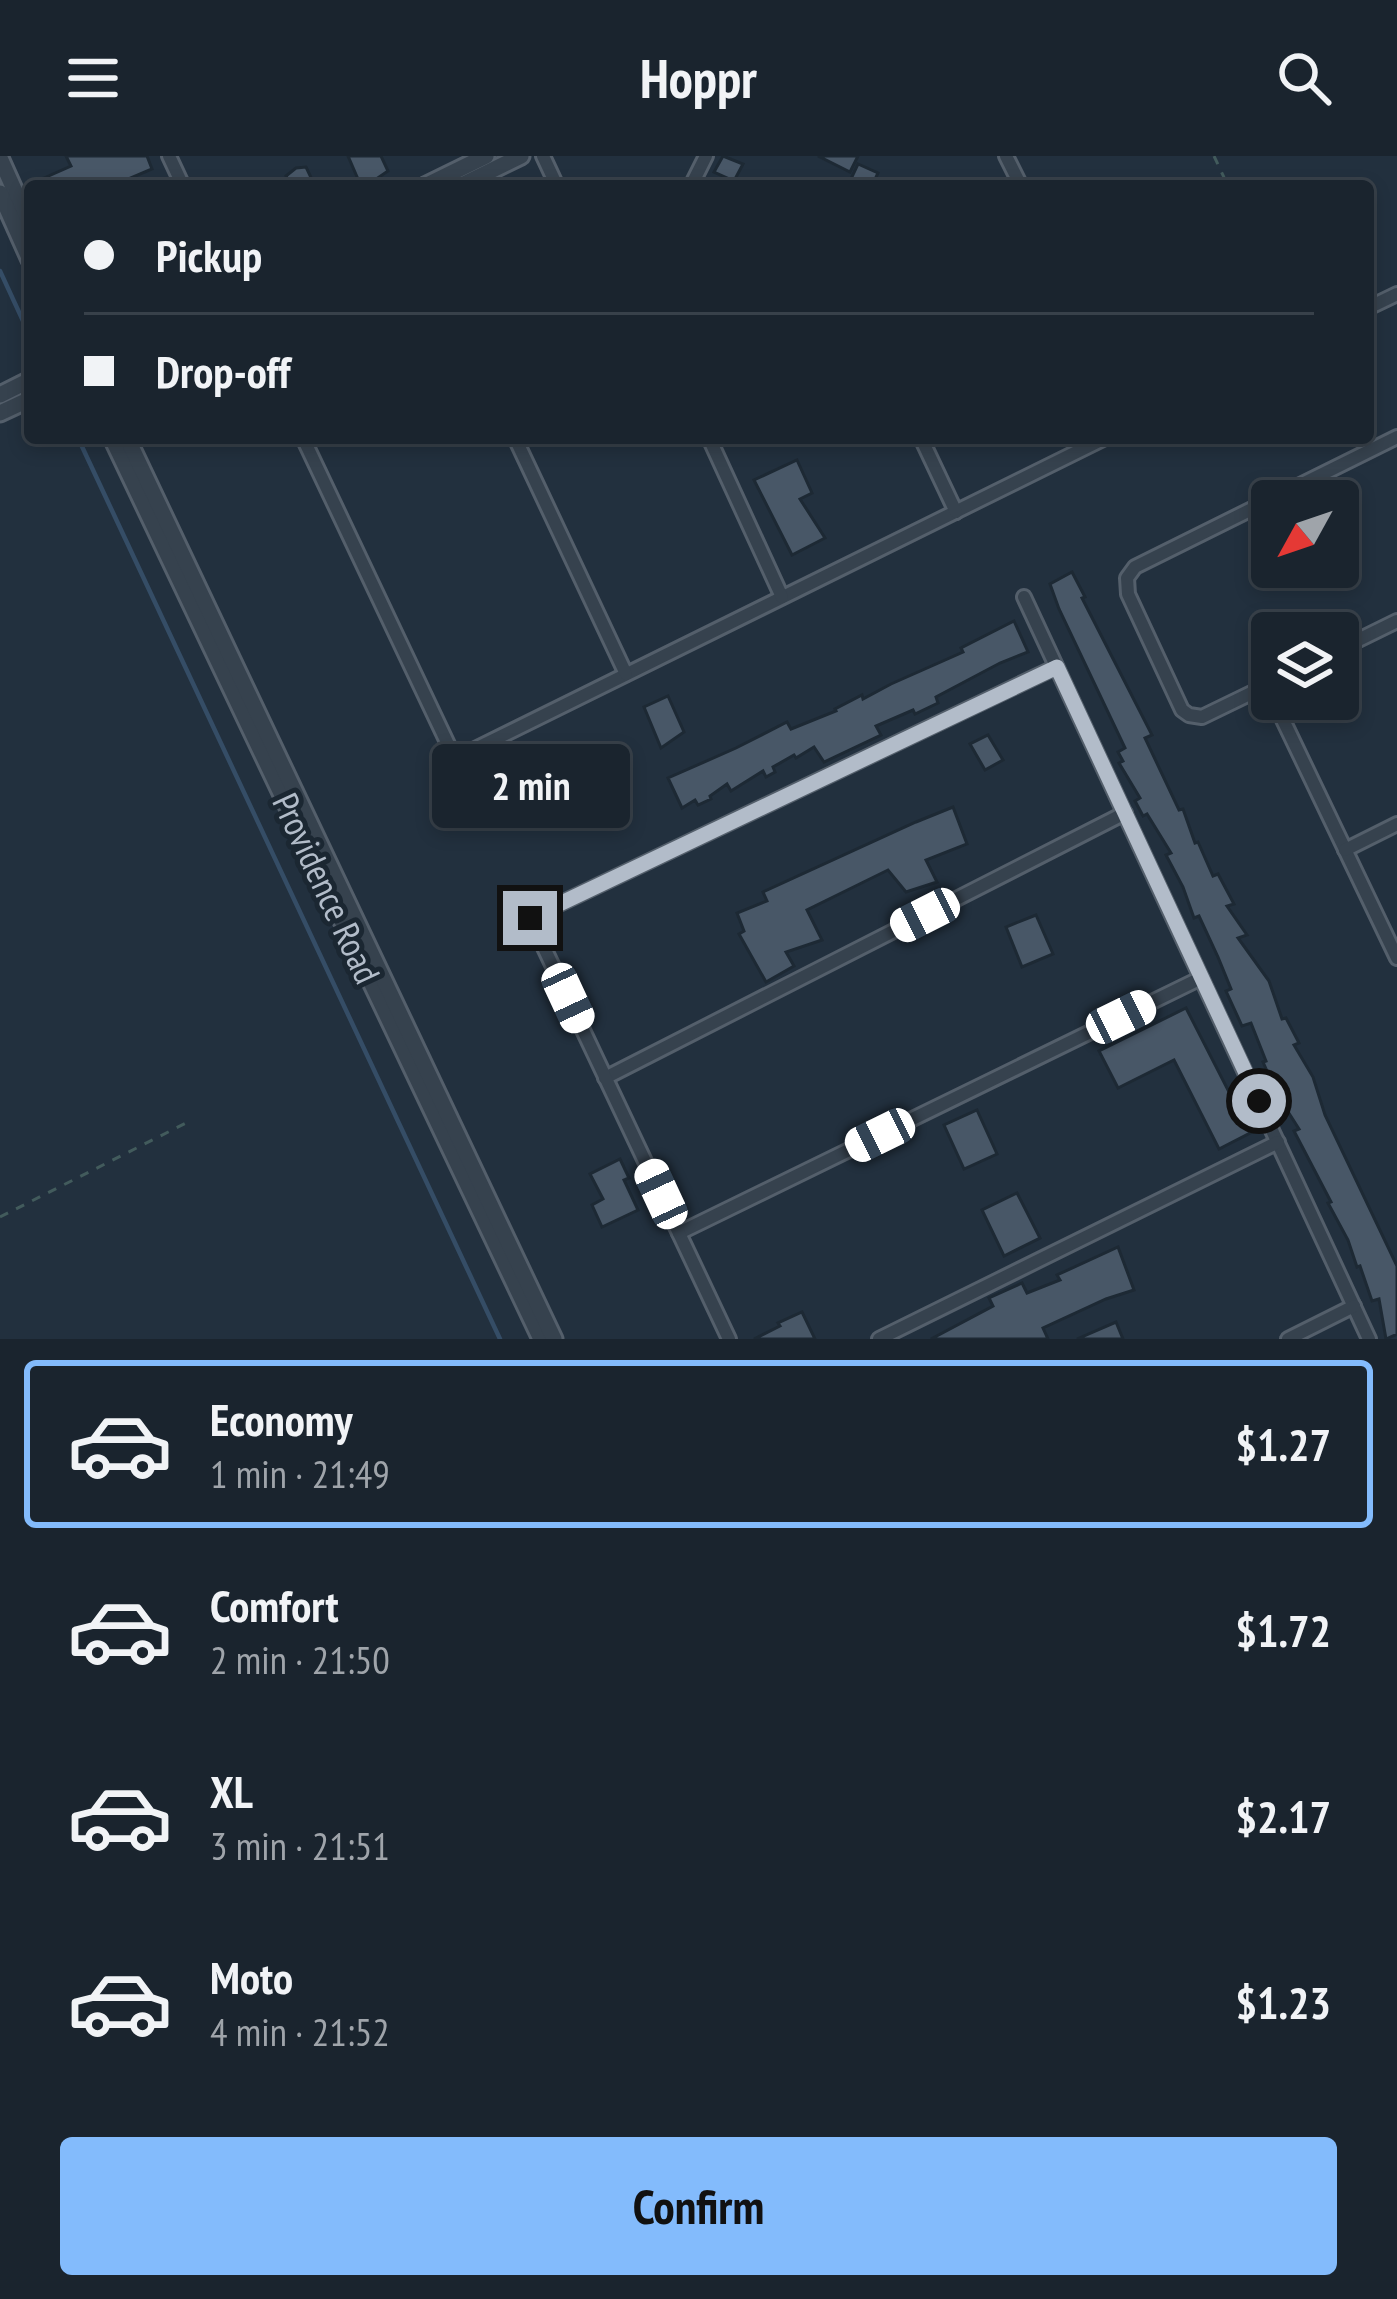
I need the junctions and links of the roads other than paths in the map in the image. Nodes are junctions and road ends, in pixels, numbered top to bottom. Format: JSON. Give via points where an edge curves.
{"nodes":[{"id":1,"x":486,"y":156,"type":"edge"},
{"id":2,"x":520,"y":156,"type":"edge"},
{"id":3,"x":0,"y":158,"type":"edge"},
{"id":4,"x":437,"y":180,"type":"edge"},
{"id":5,"x":472,"y":180,"type":"edge"},
{"id":6,"x":0,"y":194,"type":"edge"},
{"id":7,"x":24,"y":212,"type":"edge"},
{"id":8,"x":24,"y":247,"type":"edge"},
{"id":9,"x":1397,"y":437,"type":"edge"},
{"id":10,"x":115,"y":444,"type":"edge"},
{"id":11,"x":130,"y":444,"type":"edge"},
{"id":12,"x":306,"y":444,"type":"edge"},
{"id":13,"x":518,"y":444,"type":"edge"},
{"id":14,"x":713,"y":444,"type":"edge"},
{"id":15,"x":924,"y":444,"type":"edge"},
{"id":16,"x":1093,"y":444,"type":"edge"},
{"id":17,"x":956,"y":512,"type":"junction"},
{"id":18,"x":782,"y":597,"type":"junction"},
{"id":19,"x":1024,"y":597,"type":"dead end"},
{"id":20,"x":1397,"y":621,"type":"edge"},
{"id":21,"x":1359,"y":640,"type":"edge"},
{"id":22,"x":1057,"y":667,"type":"junction"},
{"id":23,"x":626,"y":674,"type":"junction"},
{"id":24,"x":1251,"y":699,"type":"edge"},
{"id":25,"x":1285,"y":720,"type":"edge"},
{"id":26,"x":1125,"y":813,"type":"junction"},
{"id":27,"x":1397,"y":824,"type":"edge"},
{"id":28,"x":1346,"y":850,"type":"junction"},
{"id":29,"x":1397,"y":958,"type":"edge"},
{"id":30,"x":1202,"y":978,"type":"junction"},
{"id":31,"x":605,"y":1078,"type":"junction"},
{"id":32,"x":1278,"y":1142,"type":"junction"},
{"id":33,"x":679,"y":1233,"type":"junction"},
{"id":34,"x":1354,"y":1306,"type":"junction"},
{"id":35,"x":541,"y":1339,"type":"edge"},
{"id":36,"x":554,"y":1339,"type":"edge"},
{"id":37,"x":729,"y":1339,"type":"edge"},
{"id":38,"x":879,"y":1339,"type":"edge"},
{"id":39,"x":1288,"y":1339,"type":"edge"},
{"id":40,"x":1370,"y":1339,"type":"edge"}],
"edges":[{"from":1,"to":4,"type":"street"},
{"from":2,"to":5,"type":"street"},
{"from":3,"to":7,"type":"street"},
{"from":6,"to":8,"type":"street"},
{"from":9,"to":24,"type":"street","via":[[1135,567],[1127,578],[1182,710],[1202,717]]},
{"from":10,"to":35,"type":"street","name":"Providence Road"},
{"from":11,"to":36,"type":"street","name":"Providence Road"},
{"from":12,"to":23,"type":"street","via":[[455,759]]},
{"from":13,"to":23,"type":"street"},
{"from":14,"to":18,"type":"street"},
{"from":15,"to":17,"type":"street"},
{"from":16,"to":17,"type":"street"},
{"from":17,"to":18,"type":"street"},
{"from":18,"to":23,"type":"street"},
{"from":19,"to":22,"type":"street"},
{"from":20,"to":21,"type":"street"},
{"from":22,"to":26,"type":"street"},
{"from":22,"to":31,"type":"street","via":[[530,918]]},
{"from":25,"to":28,"type":"street"},
{"from":26,"to":30,"type":"street"},
{"from":26,"to":31,"type":"street"},
{"from":27,"to":28,"type":"street"},
{"from":28,"to":29,"type":"street"},
{"from":30,"to":32,"type":"street"},
{"from":30,"to":33,"type":"street"},
{"from":31,"to":33,"type":"street"},
{"from":32,"to":34,"type":"street"},
{"from":32,"to":38,"type":"street"},
{"from":33,"to":37,"type":"street"},
{"from":34,"to":39,"type":"street"},
{"from":34,"to":40,"type":"street"}]}
